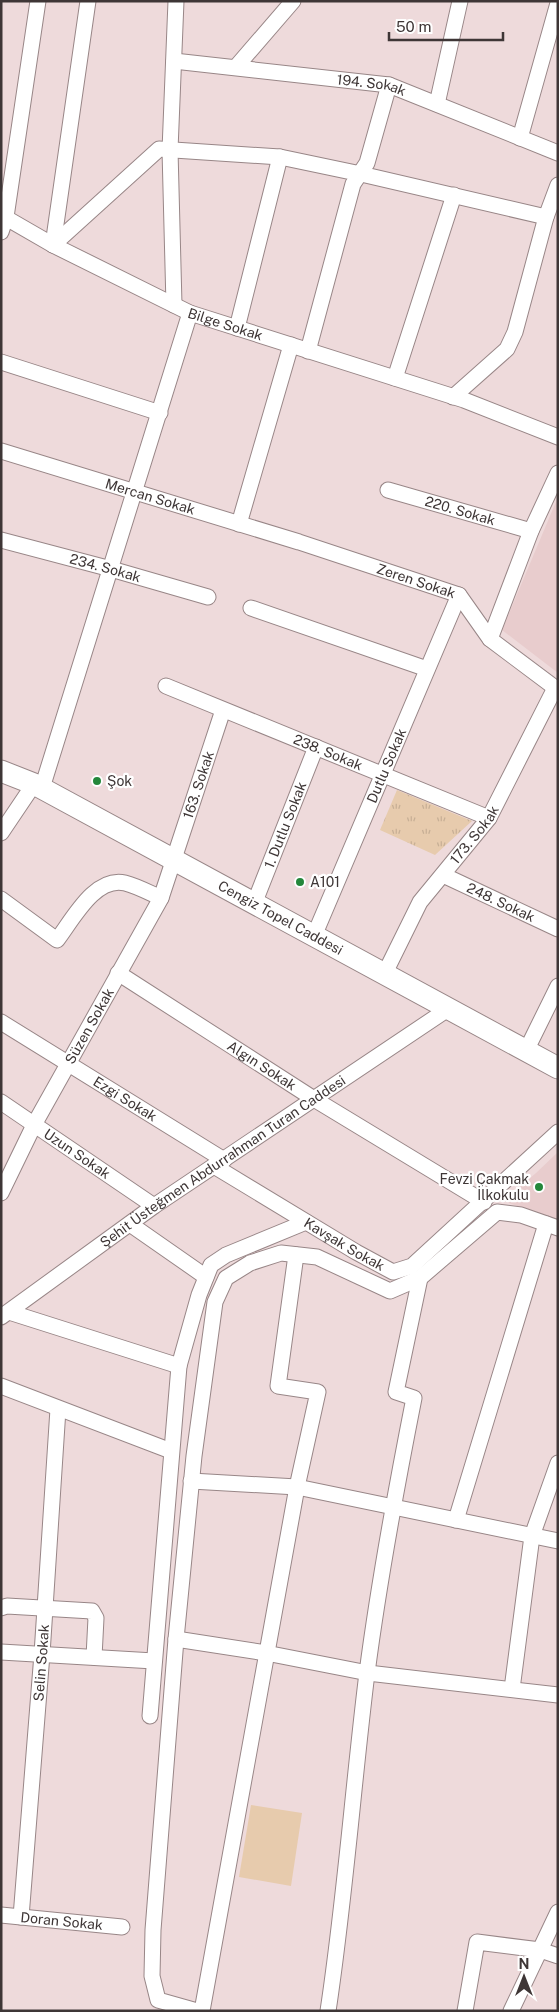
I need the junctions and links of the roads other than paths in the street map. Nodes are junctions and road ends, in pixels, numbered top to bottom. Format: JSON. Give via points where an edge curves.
{"nodes":[{"id":1,"x":38,"y":1,"type":"edge"},
{"id":2,"x":88,"y":1,"type":"edge"},
{"id":3,"x":176,"y":1,"type":"edge"},
{"id":4,"x":293,"y":1,"type":"edge"},
{"id":5,"x":460,"y":1,"type":"edge"},
{"id":6,"x":558,"y":3,"type":"edge"},
{"id":7,"x":174,"y":61,"type":"junction"},
{"id":8,"x":236,"y":67,"type":"junction"},
{"id":9,"x":389,"y":85,"type":"junction"},
{"id":10,"x":437,"y":104,"type":"junction"},
{"id":11,"x":520,"y":138,"type":"junction"},
{"id":12,"x":170,"y":150,"type":"junction"},
{"id":13,"x":558,"y":153,"type":"edge"},
{"id":14,"x":280,"y":157,"type":"junction"},
{"id":15,"x":361,"y":174,"type":"junction"},
{"id":16,"x":558,"y":185,"type":"edge"},
{"id":17,"x":454,"y":195,"type":"junction"},
{"id":18,"x":4,"y":216,"type":"edge"},
{"id":19,"x":546,"y":217,"type":"junction"},
{"id":20,"x":1,"y":232,"type":"edge"},
{"id":21,"x":53,"y":245,"type":"junction"},
{"id":22,"x":174,"y":305,"type":"junction"},
{"id":23,"x":190,"y":313,"type":"junction"},
{"id":24,"x":237,"y":328,"type":"junction"},
{"id":25,"x":291,"y":345,"type":"junction"},
{"id":26,"x":308,"y":351,"type":"junction"},
{"id":27,"x":1,"y":362,"type":"edge"},
{"id":28,"x":396,"y":378,"type":"junction"},
{"id":29,"x":458,"y":399,"type":"junction"},
{"id":30,"x":160,"y":413,"type":"junction"},
{"id":31,"x":558,"y":437,"type":"edge"},
{"id":32,"x":1,"y":451,"type":"edge"},
{"id":33,"x":558,"y":473,"type":"edge"},
{"id":34,"x":388,"y":490,"type":"dead end"},
{"id":35,"x":135,"y":492,"type":"junction"},
{"id":36,"x":239,"y":524,"type":"junction"},
{"id":37,"x":531,"y":531,"type":"junction"},
{"id":38,"x":1,"y":540,"type":"edge"},
{"id":39,"x":299,"y":542,"type":"joint"},
{"id":40,"x":111,"y":569,"type":"junction"},
{"id":41,"x":459,"y":595,"type":"junction"},
{"id":42,"x":208,"y":597,"type":"dead end"},
{"id":43,"x":251,"y":608,"type":"dead end"},
{"id":44,"x":490,"y":639,"type":"junction"},
{"id":45,"x":427,"y":669,"type":"junction"},
{"id":46,"x":166,"y":686,"type":"dead end"},
{"id":47,"x":556,"y":689,"type":"edge"},
{"id":48,"x":223,"y":710,"type":"junction"},
{"id":49,"x":316,"y":747,"type":"junction"},
{"id":50,"x":1,"y":771,"type":"edge"},
{"id":51,"x":383,"y":774,"type":"junction"},
{"id":52,"x":38,"y":786,"type":"junction"},
{"id":53,"x":489,"y":818,"type":"junction"},
{"id":54,"x":1,"y":833,"type":"edge"},
{"id":55,"x":175,"y":859,"type":"junction"},
{"id":56,"x":443,"y":875,"type":"junction"},
{"id":57,"x":161,"y":898,"type":"junction"},
{"id":58,"x":254,"y":904,"type":"junction"},
{"id":59,"x":3,"y":905,"type":"edge"},
{"id":60,"x":558,"y":929,"type":"edge"},
{"id":61,"x":314,"y":936,"type":"junction"},
{"id":62,"x":118,"y":973,"type":"junction"},
{"id":63,"x":384,"y":975,"type":"junction"},
{"id":64,"x":558,"y":986,"type":"edge"},
{"id":65,"x":448,"y":1009,"type":"junction"},
{"id":66,"x":1,"y":1022,"type":"edge"},
{"id":67,"x":526,"y":1051,"type":"junction"},
{"id":68,"x":70,"y":1064,"type":"junction"},
{"id":69,"x":558,"y":1068,"type":"edge"},
{"id":70,"x":314,"y":1099,"type":"junction"},
{"id":71,"x":1,"y":1102,"type":"edge"},
{"id":72,"x":35,"y":1124,"type":"junction"},
{"id":73,"x":558,"y":1132,"type":"edge"},
{"id":74,"x":219,"y":1163,"type":"junction"},
{"id":75,"x":1,"y":1193,"type":"edge"},
{"id":76,"x":484,"y":1202,"type":"junction"},
{"id":77,"x":154,"y":1206,"type":"junction"},
{"id":78,"x":306,"y":1222,"type":"junction"},
{"id":79,"x":130,"y":1224,"type":"junction"},
{"id":80,"x":552,"y":1226,"type":"edge"},
{"id":81,"x":296,"y":1255,"type":"junction"},
{"id":82,"x":206,"y":1277,"type":"junction"},
{"id":83,"x":420,"y":1278,"type":"junction"},
{"id":84,"x":5,"y":1315,"type":"edge"},
{"id":85,"x":179,"y":1366,"type":"junction"},
{"id":86,"x":1,"y":1386,"type":"edge"},
{"id":87,"x":58,"y":1409,"type":"junction"},
{"id":88,"x":171,"y":1451,"type":"junction"},
{"id":89,"x":558,"y":1463,"type":"edge"},
{"id":90,"x":192,"y":1481,"type":"junction"},
{"id":91,"x":297,"y":1487,"type":"junction"},
{"id":92,"x":393,"y":1507,"type":"junction"},
{"id":93,"x":456,"y":1520,"type":"junction"},
{"id":94,"x":532,"y":1536,"type":"junction"},
{"id":95,"x":558,"y":1541,"type":"edge"},
{"id":96,"x":1,"y":1608,"type":"edge"},
{"id":97,"x":45,"y":1608,"type":"junction"},
{"id":98,"x":176,"y":1639,"type":"junction"},
{"id":99,"x":1,"y":1652,"type":"edge"},
{"id":100,"x":266,"y":1653,"type":"junction"},
{"id":101,"x":42,"y":1654,"type":"junction"},
{"id":102,"x":94,"y":1657,"type":"junction"},
{"id":103,"x":154,"y":1661,"type":"junction"},
{"id":104,"x":368,"y":1673,"type":"junction"},
{"id":105,"x":512,"y":1690,"type":"junction"},
{"id":106,"x":558,"y":1695,"type":"edge"},
{"id":107,"x":150,"y":1716,"type":"dead end"},
{"id":108,"x":558,"y":1912,"type":"edge"},
{"id":109,"x":1,"y":1915,"type":"edge"},
{"id":110,"x":22,"y":1917,"type":"junction"},
{"id":111,"x":122,"y":1927,"type":"dead end"},
{"id":112,"x":540,"y":1950,"type":"junction"},
{"id":113,"x":558,"y":1956,"type":"edge"},
{"id":114,"x":198,"y":2011,"type":"edge"},
{"id":115,"x":202,"y":2011,"type":"edge"},
{"id":116,"x":328,"y":2011,"type":"edge"},
{"id":117,"x":464,"y":2011,"type":"edge"},
{"id":118,"x":511,"y":2011,"type":"edge"}],
"edges":[{"from":1,"to":18,"type":"street"},
{"from":2,"to":21,"type":"street"},
{"from":3,"to":7,"type":"street"},
{"from":4,"to":8,"type":"street"},
{"from":5,"to":10,"type":"street"},
{"from":6,"to":11,"type":"street"},
{"from":7,"to":8,"type":"street","name":"194. Sokak"},
{"from":7,"to":12,"type":"street"},
{"from":8,"to":9,"type":"street","name":"194. Sokak"},
{"from":9,"to":10,"type":"street","name":"194. Sokak"},
{"from":9,"to":15,"type":"street"},
{"from":10,"to":11,"type":"street","name":"194. Sokak"},
{"from":11,"to":13,"type":"street","name":"194. Sokak"},
{"from":12,"to":14,"type":"street"},
{"from":12,"to":21,"type":"street","via":[[159,149]]},
{"from":12,"to":22,"type":"street"},
{"from":14,"to":15,"type":"street"},
{"from":14,"to":24,"type":"street"},
{"from":15,"to":17,"type":"street"},
{"from":15,"to":26,"type":"street","via":[[353,184]]},
{"from":16,"to":19,"type":"street"},
{"from":17,"to":19,"type":"street"},
{"from":17,"to":28,"type":"street"},
{"from":18,"to":20,"type":"street"},
{"from":18,"to":21,"type":"street","name":"Bilge Sokak"},
{"from":19,"to":29,"type":"street","via":[[515,332],[507,350]]},
{"from":21,"to":22,"type":"street","name":"Bilge Sokak"},
{"from":22,"to":23,"type":"street","name":"Bilge Sokak"},
{"from":23,"to":24,"type":"street","name":"Bilge Sokak"},
{"from":23,"to":30,"type":"street"},
{"from":24,"to":25,"type":"street","name":"Bilge Sokak"},
{"from":25,"to":26,"type":"street","name":"Bilge Sokak"},
{"from":25,"to":36,"type":"street"},
{"from":26,"to":28,"type":"street","name":"Bilge Sokak"},
{"from":27,"to":30,"type":"street"},
{"from":28,"to":29,"type":"street","name":"Bilge Sokak"},
{"from":29,"to":31,"type":"street","name":"Bilge Sokak"},
{"from":30,"to":35,"type":"street"},
{"from":32,"to":35,"type":"street","name":"Mercan Sokak"},
{"from":33,"to":37,"type":"street"},
{"from":34,"to":37,"type":"street","name":"220. Sokak"},
{"from":35,"to":36,"type":"street","name":"Mercan Sokak"},
{"from":35,"to":40,"type":"street"},
{"from":36,"to":39,"type":"street","name":"Mercan Sokak"},
{"from":37,"to":44,"type":"street"},
{"from":38,"to":40,"type":"street","name":"234. Sokak"},
{"from":39,"to":41,"type":"street","name":"Zeren Sokak"},
{"from":40,"to":42,"type":"street","name":"234. Sokak"},
{"from":40,"to":52,"type":"street"},
{"from":41,"to":44,"type":"street","name":"Zeren Sokak"},
{"from":41,"to":45,"type":"street","name":"Dutlu Sokak"},
{"from":43,"to":45,"type":"street"},
{"from":44,"to":47,"type":"street","name":"Zeren Sokak"},
{"from":45,"to":51,"type":"street","name":"Dutlu Sokak"},
{"from":46,"to":48,"type":"street","name":"238. Sokak"},
{"from":47,"to":53,"type":"street","name":"173. Sokak"},
{"from":48,"to":49,"type":"street","name":"238. Sokak"},
{"from":48,"to":55,"type":"street","name":"163. Sokak"},
{"from":49,"to":51,"type":"street","name":"238. Sokak"},
{"from":49,"to":58,"type":"street","name":"1. Dutlu Sokak"},
{"from":50,"to":52,"type":"main road","name":"Cengiz Topel Caddesi"},
{"from":51,"to":53,"type":"street","name":"238. Sokak"},
{"from":51,"to":61,"type":"street","name":"Dutlu Sokak"},
{"from":52,"to":54,"type":"street"},
{"from":52,"to":55,"type":"main road","name":"Cengiz Topel Caddesi"},
{"from":53,"to":56,"type":"street","name":"173. Sokak"},
{"from":55,"to":57,"type":"street","name":"Süzen Sokak"},
{"from":55,"to":58,"type":"main road","name":"Cengiz Topel Caddesi"},
{"from":56,"to":60,"type":"street","name":"248. Sokak"},
{"from":56,"to":63,"type":"street","name":"173. Sokak","via":[[420,902]]},
{"from":57,"to":59,"type":"street","via":[[124,882],[104,884],[93,893],[58,940]]},
{"from":57,"to":62,"type":"street","name":"Süzen Sokak"},
{"from":58,"to":61,"type":"main road","name":"Cengiz Topel Caddesi"},
{"from":61,"to":63,"type":"main road","name":"Cengiz Topel Caddesi"},
{"from":62,"to":68,"type":"street","name":"Süzen Sokak"},
{"from":62,"to":70,"type":"street","name":"Algın Sokak"},
{"from":63,"to":65,"type":"main road","name":"Cengiz Topel Caddesi"},
{"from":64,"to":67,"type":"street"},
{"from":65,"to":67,"type":"main road","name":"Cengiz Topel Caddesi"},
{"from":65,"to":70,"type":"street","name":"Şehit Üsteğmen Abdurrahman Turan Caddesi"},
{"from":66,"to":68,"type":"street","name":"Ezgi Sokak"},
{"from":67,"to":69,"type":"main road","name":"Cengiz Topel Caddesi"},
{"from":68,"to":72,"type":"street","name":"Süzen Sokak"},
{"from":68,"to":74,"type":"street","name":"Ezgi Sokak"},
{"from":70,"to":74,"type":"street","name":"Şehit Üsteğmen Abdurrahman Turan Caddesi"},
{"from":70,"to":76,"type":"street","name":"Algın Sokak"},
{"from":71,"to":72,"type":"street","name":"Uzun Sokak"},
{"from":72,"to":75,"type":"street","name":"Süzen Sokak"},
{"from":72,"to":77,"type":"street","name":"Uzun Sokak"},
{"from":73,"to":76,"type":"street","name":"Kavşak Sokak"},
{"from":74,"to":77,"type":"street","name":"Şehit Üsteğmen Abdurrahman Turan Caddesi"},
{"from":74,"to":78,"type":"street","name":"Kavşak Sokak"},
{"from":76,"to":78,"type":"street","name":"Kavşak Sokak","via":[[412,1266],[392,1272]]},
{"from":77,"to":79,"type":"street","name":"Şehit Üsteğmen Abdurrahman Turan Caddesi"},
{"from":78,"to":82,"type":"street","via":[[226,1255],[211,1265]]},
{"from":79,"to":82,"type":"street"},
{"from":79,"to":84,"type":"street","name":"Şehit Üsteğmen Abdurrahman Turan Caddesi"},
{"from":80,"to":83,"type":"street","via":[[521,1215],[497,1212]]},
{"from":80,"to":93,"type":"street"},
{"from":81,"to":83,"type":"street","via":[[317,1257],[390,1291]]},
{"from":81,"to":90,"type":"street","via":[[282,1253],[250,1263],[226,1278],[215,1302]]},
{"from":81,"to":91,"type":"street","via":[[278,1386],[318,1392]]},
{"from":82,"to":85,"type":"street"},
{"from":83,"to":92,"type":"street","via":[[396,1392],[414,1398]]},
{"from":84,"to":85,"type":"street"},
{"from":85,"to":88,"type":"street"},
{"from":86,"to":87,"type":"street"},
{"from":87,"to":88,"type":"street"},
{"from":87,"to":97,"type":"street","name":"Selin Sokak"},
{"from":88,"to":103,"type":"street"},
{"from":89,"to":94,"type":"street"},
{"from":90,"to":91,"type":"street"},
{"from":90,"to":98,"type":"street"},
{"from":91,"to":92,"type":"street"},
{"from":91,"to":100,"type":"street"},
{"from":92,"to":93,"type":"street"},
{"from":92,"to":104,"type":"street"},
{"from":93,"to":94,"type":"street"},
{"from":94,"to":95,"type":"street"},
{"from":94,"to":105,"type":"street"},
{"from":96,"to":97,"type":"street"},
{"from":97,"to":101,"type":"street","name":"Selin Sokak"},
{"from":97,"to":102,"type":"street","via":[[92,1611],[96,1618]]},
{"from":98,"to":100,"type":"street"},
{"from":98,"to":114,"type":"street","via":[[152,1976],[158,2000]]},
{"from":99,"to":101,"type":"street"},
{"from":100,"to":104,"type":"street"},
{"from":100,"to":115,"type":"street"},
{"from":101,"to":102,"type":"street"},
{"from":101,"to":110,"type":"street","name":"Selin Sokak"},
{"from":102,"to":103,"type":"street"},
{"from":103,"to":107,"type":"street"},
{"from":104,"to":105,"type":"street"},
{"from":104,"to":116,"type":"street"},
{"from":105,"to":106,"type":"street"},
{"from":108,"to":112,"type":"street"},
{"from":109,"to":110,"type":"street","name":"Doran Sokak"},
{"from":110,"to":111,"type":"street","name":"Doran Sokak"},
{"from":112,"to":113,"type":"street"},
{"from":112,"to":117,"type":"street","via":[[478,1942]]},
{"from":112,"to":118,"type":"street"}]}
